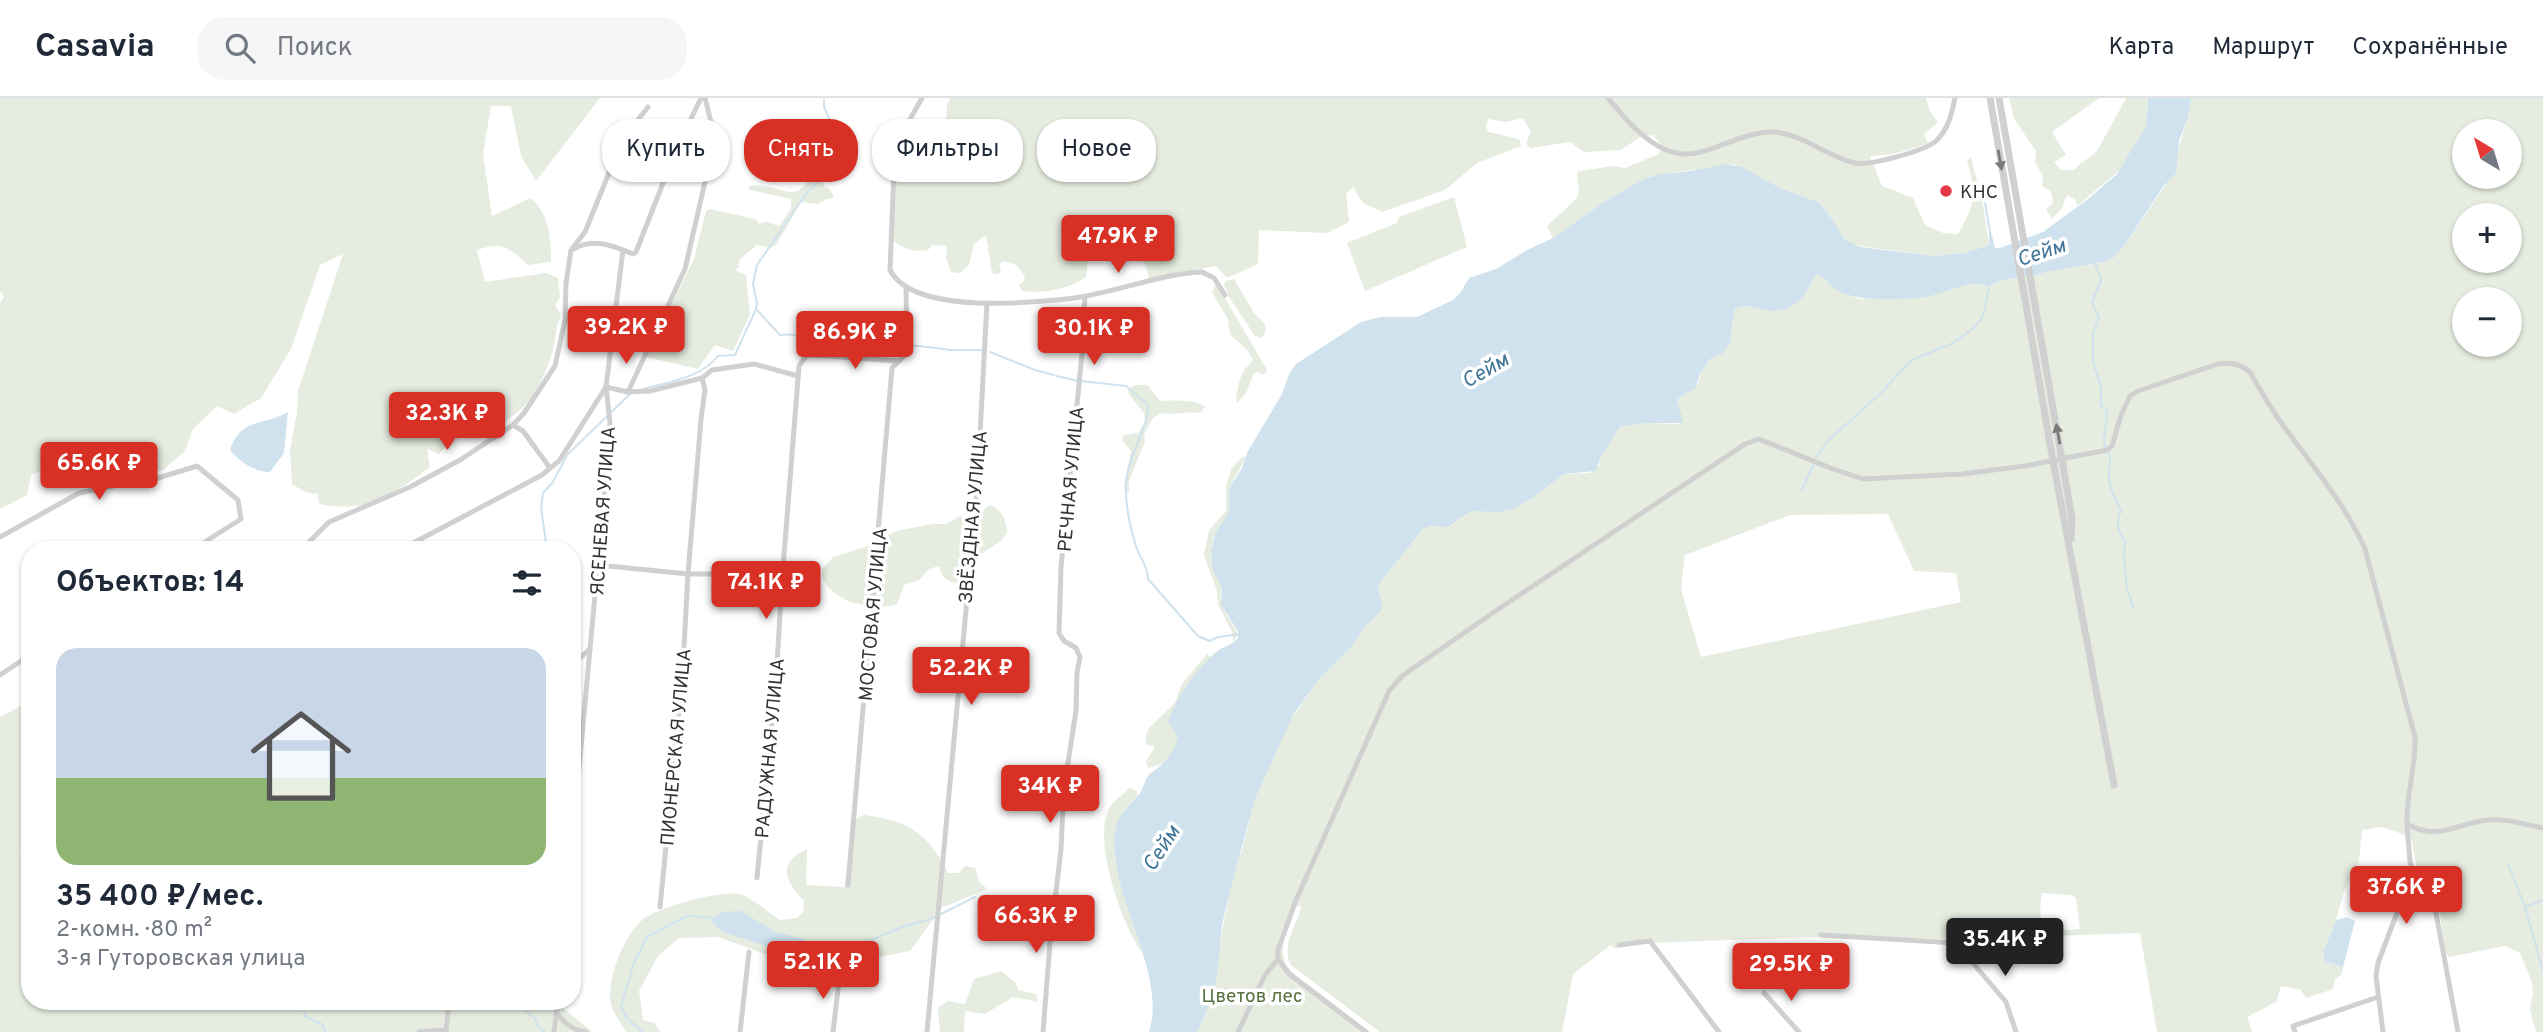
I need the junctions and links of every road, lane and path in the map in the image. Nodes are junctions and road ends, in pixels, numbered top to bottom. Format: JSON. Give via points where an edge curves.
{"nodes":[{"id":1,"x":703,"y":98,"type":"edge"},
{"id":2,"x":922,"y":98,"type":"edge"},
{"id":3,"x":1608,"y":98,"type":"edge"},
{"id":4,"x":1955,"y":98,"type":"edge"},
{"id":5,"x":1990,"y":98,"type":"edge"},
{"id":6,"x":1999,"y":98,"type":"edge"},
{"id":7,"x":648,"y":107,"type":"dead end"},
{"id":8,"x":2016,"y":221,"type":"junction"},
{"id":9,"x":571,"y":250,"type":"junction"},
{"id":10,"x":623,"y":250,"type":"junction"},
{"id":11,"x":906,"y":288,"type":"junction"},
{"id":12,"x":1225,"y":295,"type":"dead end"},
{"id":13,"x":1085,"y":296,"type":"junction"},
{"id":14,"x":2030,"y":299,"type":"junction"},
{"id":15,"x":987,"y":303,"type":"junction"},
{"id":16,"x":900,"y":361,"type":"junction"},
{"id":17,"x":798,"y":376,"type":"junction"},
{"id":18,"x":702,"y":379,"type":"junction"},
{"id":19,"x":606,"y":387,"type":"junction"},
{"id":20,"x":628,"y":392,"type":"junction"},
{"id":21,"x":513,"y":425,"type":"junction"},
{"id":22,"x":2062,"y":460,"type":"junction"},
{"id":23,"x":2053,"y":461,"type":"junction"},
{"id":24,"x":550,"y":468,"type":"junction"},
{"id":25,"x":0,"y":537,"type":"edge"},
{"id":26,"x":207,"y":541,"type":"edge"},
{"id":27,"x":310,"y":541,"type":"edge"},
{"id":28,"x":416,"y":541,"type":"edge"},
{"id":29,"x":2070,"y":550,"type":"junction"},
{"id":30,"x":598,"y":565,"type":"junction"},
{"id":31,"x":688,"y":574,"type":"junction"},
{"id":32,"x":783,"y":580,"type":"junction"},
{"id":33,"x":590,"y":649,"type":"junction"},
{"id":34,"x":581,"y":657,"type":"edge"},
{"id":35,"x":21,"y":661,"type":"edge"},
{"id":36,"x":0,"y":675,"type":"edge"},
{"id":37,"x":581,"y":735,"type":"edge"},
{"id":38,"x":2114,"y":785,"type":"dead end"},
{"id":39,"x":2407,"y":824,"type":"junction"},
{"id":40,"x":2543,"y":828,"type":"edge"},
{"id":41,"x":2414,"y":877,"type":"junction"},
{"id":42,"x":757,"y":878,"type":"dead end"},
{"id":43,"x":848,"y":885,"type":"dead end"},
{"id":44,"x":660,"y":907,"type":"dead end"},
{"id":45,"x":1821,"y":935,"type":"dead end"},
{"id":46,"x":1619,"y":945,"type":"dead end"},
{"id":47,"x":749,"y":952,"type":"dead end"},
{"id":48,"x":1278,"y":959,"type":"junction"},
{"id":49,"x":840,"y":972,"type":"dead end"},
{"id":50,"x":1764,"y":993,"type":"dead end"},
{"id":51,"x":2378,"y":998,"type":"junction"},
{"id":52,"x":448,"y":1010,"type":"edge"},
{"id":53,"x":556,"y":1011,"type":"joint"},
{"id":54,"x":446,"y":1031,"type":"edge"},
{"id":55,"x":419,"y":1032,"type":"edge"},
{"id":56,"x":554,"y":1032,"type":"edge"},
{"id":57,"x":586,"y":1032,"type":"edge"},
{"id":58,"x":740,"y":1032,"type":"edge"},
{"id":59,"x":833,"y":1032,"type":"edge"},
{"id":60,"x":927,"y":1032,"type":"edge"},
{"id":61,"x":1043,"y":1032,"type":"edge"},
{"id":62,"x":1238,"y":1032,"type":"edge"},
{"id":63,"x":1366,"y":1032,"type":"edge"},
{"id":64,"x":1719,"y":1032,"type":"edge"},
{"id":65,"x":1799,"y":1032,"type":"edge"},
{"id":66,"x":2017,"y":1032,"type":"edge"},
{"id":67,"x":2295,"y":1032,"type":"edge"},
{"id":68,"x":2383,"y":1032,"type":"edge"},
{"id":69,"x":2458,"y":1032,"type":"edge"}],
"edges":[{"from":1,"to":10,"type":"street","via":[[676,150],[636,252]]},
{"from":1,"to":20,"type":"street","via":[[715,138],[685,269]]},
{"from":2,"to":11,"type":"street","via":[[904,130],[894,170],[890,270]]},
{"from":3,"to":4,"type":"street","via":[[1648,138],[1678,154],[1777,132],[1858,164],[1930,146],[1945,129]]},
{"from":5,"to":8,"type":"street","one_way":true},
{"from":6,"to":8,"type":"street"},
{"from":7,"to":9,"type":"street","via":[[622,141],[585,232]]},
{"from":8,"to":14,"type":"street"},
{"from":9,"to":10,"type":"street","via":[[608,243]]},
{"from":9,"to":21,"type":"street","via":[[565,320],[555,366]]},
{"from":10,"to":19,"type":"street"},
{"from":11,"to":15,"type":"street","via":[[943,300]]},
{"from":11,"to":16,"type":"street","name":"МОСТОВАЯ УЛИЦА","via":[[907,346]]},
{"from":12,"to":13,"type":"street","via":[[1214,278],[1202,272]]},
{"from":13,"to":15,"type":"street"},
{"from":13,"to":61,"type":"street","name":"РЕЧНАЯ УЛИЦА","via":[[1059,611],[1059,633],[1080,657]]},
{"from":22,"to":14,"type":"street","one_way":true},
{"from":14,"to":23,"type":"street"},
{"from":15,"to":60,"type":"street","name":"ЗВЁЗДНАЯ УЛИЦА","via":[[977,491]]},
{"from":16,"to":17,"type":"street","name":"РАДУЖНАЯ УЛИЦА","via":[[811,355],[799,366]]},
{"from":16,"to":43,"type":"street","name":"МОСТОВАЯ УЛИЦА","via":[[892,369]]},
{"from":17,"to":18,"type":"street","via":[[754,364],[712,370]]},
{"from":17,"to":32,"type":"street","name":"РАДУЖНАЯ УЛИЦА"},
{"from":18,"to":20,"type":"street"},
{"from":18,"to":31,"type":"street","name":"ПИОНЕРСКАЯ УЛИЦА","via":[[705,390]]},
{"from":19,"to":20,"type":"street"},
{"from":19,"to":24,"type":"street"},
{"from":19,"to":30,"type":"street","name":"ЯСЕНЕВАЯ УЛИЦА","via":[[610,423]]},
{"from":21,"to":24,"type":"street","via":[[523,431]]},
{"from":21,"to":27,"type":"street","via":[[410,487],[329,522]]},
{"from":22,"to":23,"type":"street"},
{"from":22,"to":29,"type":"street","via":[[2072,519]]},
{"from":22,"to":39,"type":"street","via":[[2102,453],[2112,446],[2126,402],[2138,391],[2218,364],[2236,364],[2250,372],[2365,549],[2415,737]]},
{"from":23,"to":29,"type":"street"},
{"from":23,"to":48,"type":"street","via":[[1922,478],[1863,479],[1759,439],[1745,444],[1402,676],[1380,708],[1296,900],[1280,940]]},
{"from":24,"to":28,"type":"street"},
{"from":25,"to":26,"type":"street","via":[[79,493],[145,482],[197,466],[238,500],[242,519]]},
{"from":29,"to":38,"type":"street"},
{"from":30,"to":31,"type":"street"},
{"from":30,"to":33,"type":"street","name":"ЯСЕНЕВАЯ УЛИЦА"},
{"from":31,"to":32,"type":"street"},
{"from":31,"to":44,"type":"street","name":"ПИОНЕРСКАЯ УЛИЦА"},
{"from":32,"to":42,"type":"street","name":"РАДУЖНАЯ УЛИЦА"},
{"from":33,"to":34,"type":"street"},
{"from":33,"to":37,"type":"street","name":"ЯСЕНЕВАЯ УЛИЦА"},
{"from":35,"to":36,"type":"street"},
{"from":39,"to":40,"type":"street","via":[[2442,833],[2502,819]]},
{"from":39,"to":41,"type":"street"},
{"from":41,"to":51,"type":"street","via":[[2378,963]]},
{"from":41,"to":69,"type":"street","via":[[2431,887]]},
{"from":45,"to":66,"type":"street","via":[[1956,943],[2006,1002]]},
{"from":46,"to":64,"type":"street","via":[[1650,941]]},
{"from":47,"to":58,"type":"street"},
{"from":48,"to":62,"type":"street","via":[[1265,975]]},
{"from":48,"to":63,"type":"street","via":[[1289,974]]},
{"from":49,"to":59,"type":"street"},
{"from":50,"to":65,"type":"street"},
{"from":51,"to":67,"type":"street","via":[[2293,1026]]},
{"from":51,"to":68,"type":"street"},
{"from":52,"to":54,"type":"street"},
{"from":53,"to":56,"type":"street"},
{"from":53,"to":57,"type":"street","via":[[574,1030]]},
{"from":54,"to":55,"type":"street"}]}
